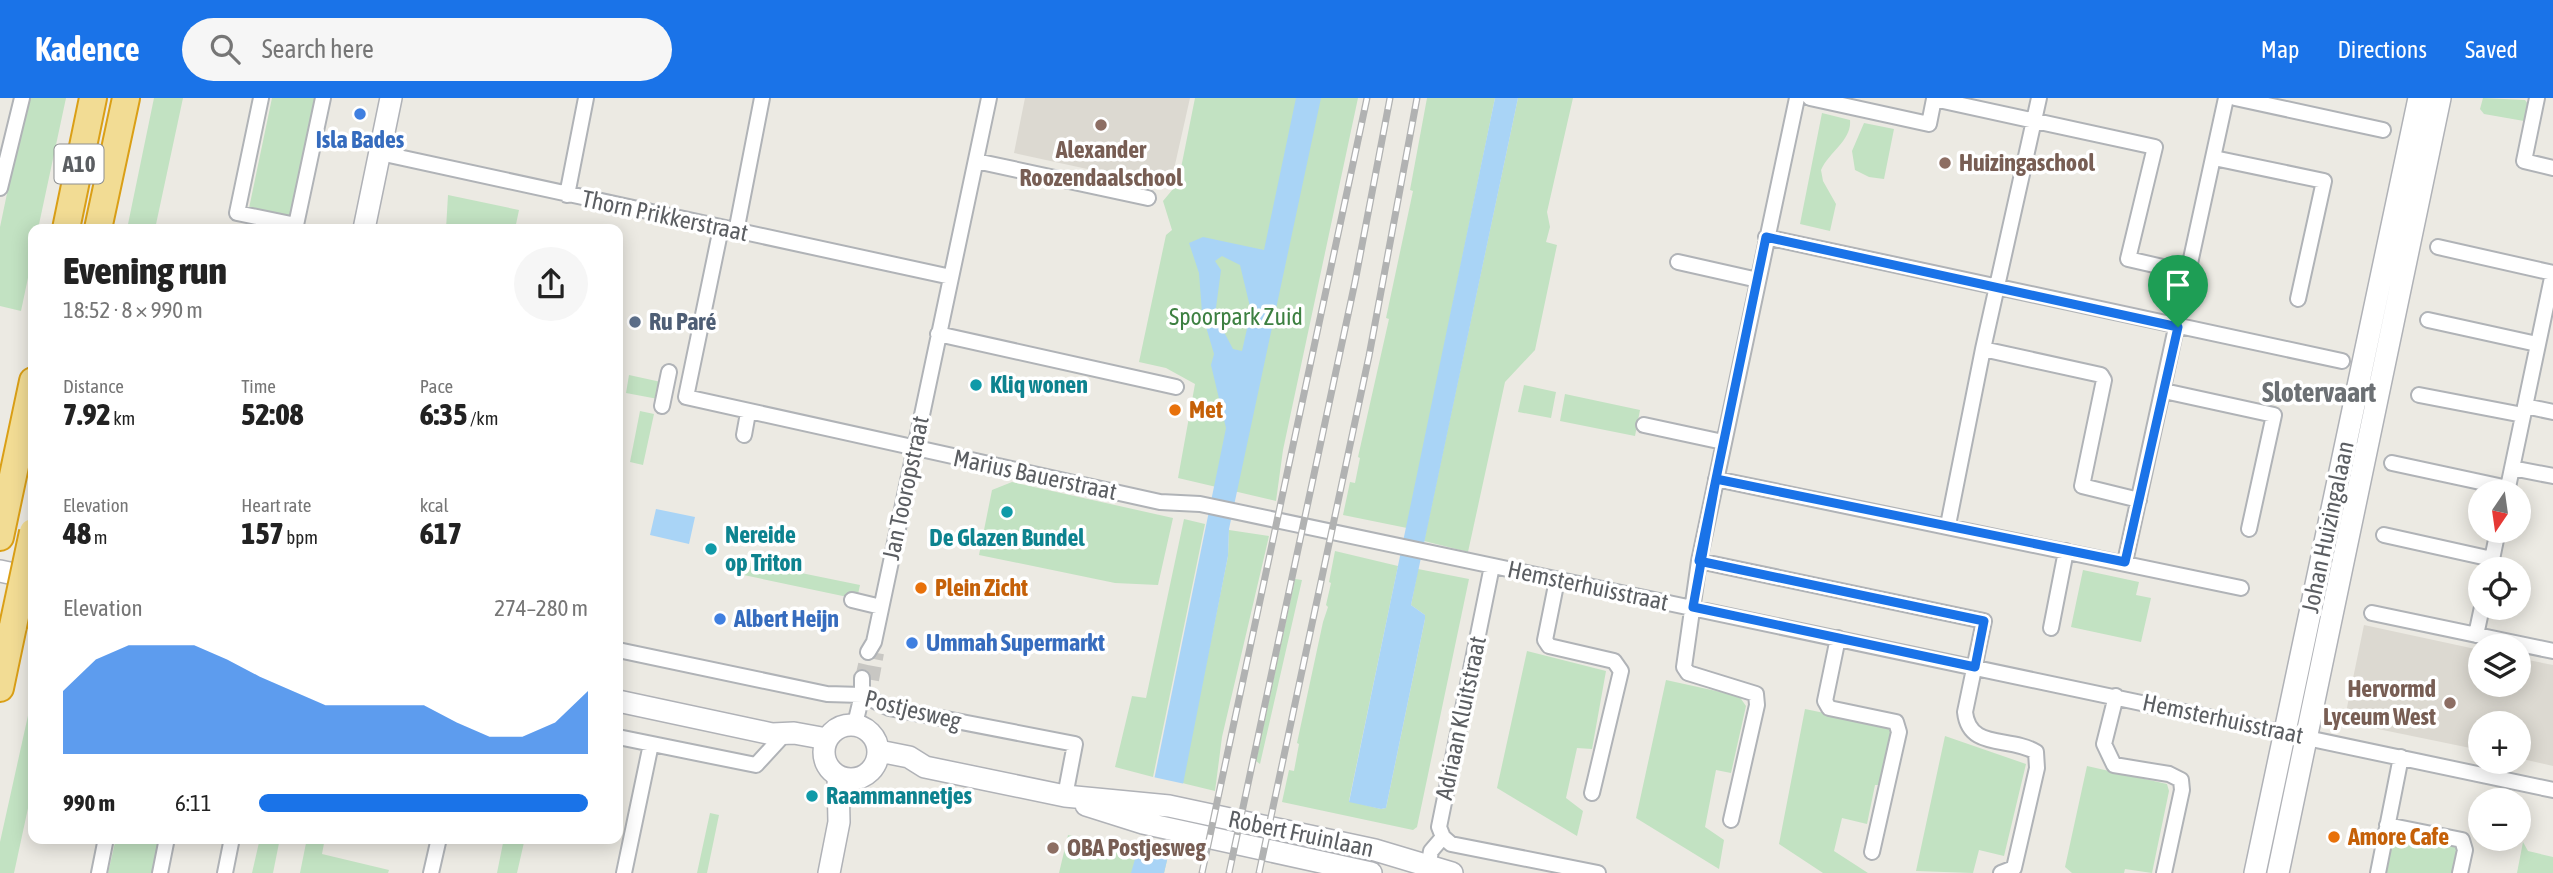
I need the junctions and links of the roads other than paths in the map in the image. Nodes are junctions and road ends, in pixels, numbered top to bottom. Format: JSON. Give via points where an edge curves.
{"nodes":[{"id":1,"x":22,"y":98,"type":"edge"},
{"id":2,"x":93,"y":98,"type":"edge"},
{"id":3,"x":125,"y":98,"type":"edge"},
{"id":4,"x":261,"y":98,"type":"edge"},
{"id":5,"x":323,"y":98,"type":"edge"},
{"id":6,"x":391,"y":98,"type":"edge"},
{"id":7,"x":586,"y":98,"type":"edge"},
{"id":8,"x":762,"y":98,"type":"edge"},
{"id":9,"x":989,"y":98,"type":"edge"},
{"id":10,"x":1797,"y":98,"type":"edge"},
{"id":11,"x":1810,"y":98,"type":"edge"},
{"id":12,"x":2039,"y":98,"type":"edge"},
{"id":13,"x":2226,"y":98,"type":"edge"},
{"id":14,"x":2235,"y":98,"type":"edge"},
{"id":15,"x":2419,"y":98,"type":"edge"},
{"id":16,"x":2440,"y":98,"type":"edge"},
{"id":17,"x":2537,"y":98,"type":"edge"},
{"id":18,"x":2035,"y":121,"type":"junction"},
{"id":19,"x":2383,"y":130,"type":"dead end"},
{"id":20,"x":380,"y":153,"type":"junction"},
{"id":21,"x":2214,"y":158,"type":"junction"},
{"id":22,"x":976,"y":161,"type":"junction"},
{"id":23,"x":2553,"y":168,"type":"edge"},
{"id":24,"x":0,"y":188,"type":"edge"},
{"id":25,"x":567,"y":195,"type":"junction"},
{"id":26,"x":1148,"y":198,"type":"dead end"},
{"id":27,"x":66,"y":224,"type":"edge"},
{"id":28,"x":99,"y":224,"type":"edge"},
{"id":29,"x":291,"y":224,"type":"edge"},
{"id":30,"x":296,"y":224,"type":"edge"},
{"id":31,"x":365,"y":224,"type":"edge"},
{"id":32,"x":728,"y":230,"type":"junction"},
{"id":33,"x":1766,"y":237,"type":"junction"},
{"id":34,"x":2438,"y":247,"type":"dead end"},
{"id":35,"x":1678,"y":262,"type":"dead end"},
{"id":36,"x":2189,"y":273,"type":"junction"},
{"id":37,"x":2553,"y":273,"type":"edge"},
{"id":38,"x":951,"y":276,"type":"junction"},
{"id":39,"x":1758,"y":280,"type":"junction"},
{"id":40,"x":1997,"y":288,"type":"junction"},
{"id":41,"x":2298,"y":299,"type":"dead end"},
{"id":42,"x":2428,"y":320,"type":"dead end"},
{"id":43,"x":2178,"y":327,"type":"junction"},
{"id":44,"x":938,"y":334,"type":"junction"},
{"id":45,"x":2537,"y":344,"type":"junction"},
{"id":46,"x":1983,"y":349,"type":"junction"},
{"id":47,"x":2342,"y":361,"type":"dead end"},
{"id":48,"x":669,"y":372,"type":"dead end"},
{"id":49,"x":1176,"y":387,"type":"dead end"},
{"id":50,"x":2164,"y":391,"type":"junction"},
{"id":51,"x":2419,"y":395,"type":"dead end"},
{"id":52,"x":28,"y":406,"type":"edge"},
{"id":53,"x":662,"y":406,"type":"dead end"},
{"id":54,"x":2524,"y":411,"type":"junction"},
{"id":55,"x":2553,"y":412,"type":"edge"},
{"id":56,"x":748,"y":413,"type":"junction"},
{"id":57,"x":1644,"y":425,"type":"dead end"},
{"id":58,"x":744,"y":436,"type":"dead end"},
{"id":59,"x":1723,"y":442,"type":"junction"},
{"id":60,"x":914,"y":449,"type":"junction"},
{"id":61,"x":2392,"y":463,"type":"dead end"},
{"id":62,"x":2512,"y":468,"type":"junction"},
{"id":63,"x":2553,"y":477,"type":"edge"},
{"id":64,"x":1716,"y":479,"type":"junction"},
{"id":65,"x":2509,"y":480,"type":"edge"},
{"id":66,"x":2468,"y":481,"type":"edge"},
{"id":67,"x":2139,"y":500,"type":"junction"},
{"id":68,"x":1200,"y":504,"type":"joint"},
{"id":69,"x":1948,"y":525,"type":"junction"},
{"id":70,"x":2,"y":528,"type":"edge"},
{"id":71,"x":2249,"y":530,"type":"dead end"},
{"id":72,"x":2384,"y":535,"type":"dead end"},
{"id":73,"x":2066,"y":551,"type":"junction"},
{"id":74,"x":28,"y":556,"type":"edge"},
{"id":75,"x":2468,"y":558,"type":"edge"},
{"id":76,"x":1699,"y":561,"type":"junction"},
{"id":77,"x":2125,"y":562,"type":"junction"},
{"id":78,"x":1492,"y":566,"type":"junction"},
{"id":79,"x":0,"y":571,"type":"edge"},
{"id":80,"x":28,"y":577,"type":"edge"},
{"id":81,"x":1557,"y":580,"type":"junction"},
{"id":82,"x":2241,"y":588,"type":"dead end"},
{"id":83,"x":852,"y":600,"type":"dead end"},
{"id":84,"x":881,"y":607,"type":"junction"},
{"id":85,"x":1693,"y":607,"type":"junction"},
{"id":86,"x":2372,"y":613,"type":"dead end"},
{"id":87,"x":2051,"y":628,"type":"dead end"},
{"id":88,"x":2471,"y":634,"type":"edge"},
{"id":89,"x":1838,"y":638,"type":"junction"},
{"id":90,"x":2531,"y":646,"type":"edge"},
{"id":91,"x":873,"y":649,"type":"tunnel mouth"},
{"id":92,"x":623,"y":651,"type":"edge"},
{"id":93,"x":2553,"y":651,"type":"edge"},
{"id":94,"x":1975,"y":667,"type":"junction"},
{"id":95,"x":867,"y":679,"type":"tunnel mouth"},
{"id":96,"x":0,"y":688,"type":"edge"},
{"id":97,"x":862,"y":695,"type":"junction"},
{"id":98,"x":2116,"y":696,"type":"junction"},
{"id":99,"x":623,"y":702,"type":"edge"},
{"id":100,"x":855,"y":724,"type":"junction"},
{"id":101,"x":2285,"y":731,"type":"junction"},
{"id":102,"x":2306,"y":736,"type":"junction"},
{"id":103,"x":776,"y":737,"type":"junction"},
{"id":104,"x":623,"y":738,"type":"edge"},
{"id":105,"x":651,"y":744,"type":"junction"},
{"id":106,"x":825,"y":745,"type":"junction"},
{"id":107,"x":2401,"y":757,"type":"junction"},
{"id":108,"x":877,"y":758,"type":"junction"},
{"id":109,"x":847,"y":777,"type":"junction"},
{"id":110,"x":2553,"y":790,"type":"edge"},
{"id":111,"x":1592,"y":793,"type":"dead end"},
{"id":112,"x":1065,"y":796,"type":"junction"},
{"id":113,"x":1145,"y":813,"type":"junction"},
{"id":114,"x":1731,"y":820,"type":"dead end"},
{"id":115,"x":2387,"y":825,"type":"junction"},
{"id":116,"x":1443,"y":837,"type":"junction"},
{"id":117,"x":105,"y":844,"type":"edge"},
{"id":118,"x":166,"y":844,"type":"edge"},
{"id":119,"x":231,"y":844,"type":"edge"},
{"id":120,"x":438,"y":844,"type":"edge"},
{"id":121,"x":1872,"y":852,"type":"dead end"},
{"id":122,"x":1427,"y":870,"type":"edge"},
{"id":123,"x":99,"y":873,"type":"edge"},
{"id":124,"x":160,"y":873,"type":"edge"},
{"id":125,"x":225,"y":873,"type":"edge"},
{"id":126,"x":431,"y":873,"type":"edge"},
{"id":127,"x":624,"y":873,"type":"edge"},
{"id":128,"x":829,"y":873,"type":"edge"},
{"id":129,"x":1371,"y":873,"type":"edge"},
{"id":130,"x":1452,"y":873,"type":"edge"},
{"id":131,"x":1598,"y":873,"type":"edge"},
{"id":132,"x":2001,"y":873,"type":"edge"},
{"id":133,"x":2164,"y":873,"type":"edge"},
{"id":134,"x":2255,"y":873,"type":"edge"},
{"id":135,"x":2277,"y":873,"type":"edge"},
{"id":136,"x":2378,"y":873,"type":"edge"},
{"id":137,"x":2460,"y":873,"type":"edge"}],
"edges":[{"from":1,"to":24,"type":"street"},
{"from":2,"to":27,"type":"highway","number":"A10"},
{"from":3,"to":28,"type":"highway","number":"A10"},
{"from":4,"to":29,"type":"street","via":[[237,213]]},
{"from":5,"to":30,"type":"street"},
{"from":6,"to":20,"type":"main road"},
{"from":7,"to":25,"type":"street"},
{"from":8,"to":32,"type":"street"},
{"from":9,"to":22,"type":"street","name":"Jan Tooropstraat"},
{"from":10,"to":33,"type":"street"},
{"from":11,"to":18,"type":"street","via":[[1929,124],[1934,99]]},
{"from":12,"to":18,"type":"street"},
{"from":13,"to":21,"type":"street"},
{"from":14,"to":19,"type":"street"},
{"from":15,"to":101,"type":"main road","name":"Johan Huizingalaan"},
{"from":16,"to":102,"type":"main road","name":"Johan Huizingalaan"},
{"from":17,"to":23,"type":"street","via":[[2524,161]]},
{"from":18,"to":36,"type":"street","via":[[2155,148],[2128,259]]},
{"from":18,"to":40,"type":"street"},
{"from":20,"to":25,"type":"street","name":"Thorn Prikkerstraat"},
{"from":20,"to":31,"type":"main road"},
{"from":21,"to":36,"type":"street"},
{"from":21,"to":41,"type":"street","via":[[2324,181]]},
{"from":22,"to":26,"type":"street"},
{"from":22,"to":38,"type":"street","name":"Jan Tooropstraat"},
{"from":25,"to":32,"type":"street","name":"Thorn Prikkerstraat"},
{"from":32,"to":38,"type":"street","name":"Thorn Prikkerstraat"},
{"from":32,"to":56,"type":"street","name":"Marius Bauerstraat","via":[[686,397]]},
{"from":33,"to":39,"type":"street"},
{"from":33,"to":40,"type":"street"},
{"from":34,"to":37,"type":"street"},
{"from":35,"to":39,"type":"street"},
{"from":36,"to":43,"type":"street"},
{"from":37,"to":45,"type":"street"},
{"from":38,"to":44,"type":"street","name":"Jan Tooropstraat"},
{"from":39,"to":59,"type":"street"},
{"from":40,"to":43,"type":"street"},
{"from":40,"to":46,"type":"street"},
{"from":42,"to":45,"type":"street"},
{"from":43,"to":47,"type":"street"},
{"from":43,"to":50,"type":"street"},
{"from":44,"to":49,"type":"street"},
{"from":44,"to":60,"type":"street","name":"Jan Tooropstraat"},
{"from":45,"to":54,"type":"street"},
{"from":46,"to":67,"type":"street","via":[[2101,375],[2104,380],[2082,486]]},
{"from":46,"to":69,"type":"street"},
{"from":48,"to":53,"type":"street"},
{"from":50,"to":67,"type":"street"},
{"from":50,"to":71,"type":"street","via":[[2274,415]]},
{"from":51,"to":54,"type":"street"},
{"from":52,"to":70,"type":"highway"},
{"from":54,"to":55,"type":"street"},
{"from":54,"to":62,"type":"street"},
{"from":56,"to":58,"type":"street"},
{"from":56,"to":60,"type":"street","name":"Marius Bauerstraat"},
{"from":57,"to":59,"type":"street"},
{"from":59,"to":64,"type":"street"},
{"from":60,"to":68,"type":"street","name":"Marius Bauerstraat","via":[[1160,502]]},
{"from":60,"to":84,"type":"street","name":"Jan Tooropstraat"},
{"from":61,"to":66,"type":"street"},
{"from":62,"to":63,"type":"street"},
{"from":62,"to":65,"type":"street"},
{"from":64,"to":69,"type":"street"},
{"from":64,"to":76,"type":"street"},
{"from":67,"to":77,"type":"street"},
{"from":68,"to":78,"type":"street","name":"Hemsterhuisstraat"},
{"from":69,"to":73,"type":"street"},
{"from":72,"to":75,"type":"street"},
{"from":73,"to":77,"type":"street"},
{"from":73,"to":87,"type":"street"},
{"from":74,"to":96,"type":"highway","bridge":true},
{"from":76,"to":85,"type":"street"},
{"from":76,"to":94,"type":"street","via":[[1984,621]]},
{"from":77,"to":82,"type":"street"},
{"from":78,"to":81,"type":"street","name":"Hemsterhuisstraat"},
{"from":78,"to":116,"type":"street","name":"Adriaan Kluitstraat","via":[[1439,827]]},
{"from":79,"to":80,"type":"main road"},
{"from":81,"to":85,"type":"street","name":"Hemsterhuisstraat"},
{"from":81,"to":111,"type":"street","via":[[1545,640],[1549,646],[1614,661],[1621,671]]},
{"from":83,"to":84,"type":"street"},
{"from":84,"to":91,"type":"street","name":"Jan Tooropstraat"},
{"from":85,"to":89,"type":"street","name":"Hemsterhuisstraat"},
{"from":85,"to":114,"type":"street","via":[[1684,667],[1688,673],[1756,694]]},
{"from":86,"to":88,"type":"street"},
{"from":89,"to":94,"type":"street","name":"Hemsterhuisstraat"},
{"from":89,"to":121,"type":"street","via":[[1825,701],[1829,708],[1896,722],[1899,733]]},
{"from":90,"to":93,"type":"street"},
{"from":92,"to":97,"type":"street","name":"Postjesweg","via":[[827,694]]},
{"from":94,"to":98,"type":"street","name":"Hemsterhuisstraat"},
{"from":94,"to":132,"type":"street","via":[[1965,712],[1967,726],[1976,736],[2024,745],[2036,752],[2037,768],[2014,868]]},
{"from":95,"to":97,"type":"street"},
{"from":97,"to":100,"type":"street"},
{"from":97,"to":112,"type":"street","name":"Postjesweg","via":[[889,708],[1075,744]]},
{"from":98,"to":101,"type":"street","name":"Hemsterhuisstraat"},
{"from":98,"to":133,"type":"street","via":[[2105,744],[2114,765],[2181,780]]},
{"from":99,"to":103,"type":"main road"},
{"from":100,"to":106,"type":"main road","via":[[836,729]]},
{"from":100,"to":108,"type":"main road","via":[[872,733]]},
{"from":101,"to":102,"type":"street","name":"Hemsterhuisstraat"},
{"from":101,"to":134,"type":"main road","name":"Johan Huizingalaan"},
{"from":102,"to":107,"type":"street","name":"Hemsterhuisstraat"},
{"from":102,"to":135,"type":"main road","name":"Johan Huizingalaan"},
{"from":103,"to":105,"type":"street","via":[[756,765]]},
{"from":103,"to":106,"type":"main road","via":[[794,733]]},
{"from":104,"to":105,"type":"street"},
{"from":105,"to":127,"type":"street"},
{"from":106,"to":109,"type":"main road","via":[[827,766]]},
{"from":107,"to":110,"type":"street","name":"Hemsterhuisstraat"},
{"from":107,"to":115,"type":"street"},
{"from":108,"to":109,"type":"main road","via":[[869,772]]},
{"from":108,"to":112,"type":"main road","name":"Postjesweg","via":[[909,757],[925,767]]},
{"from":109,"to":128,"type":"main road","via":[[850,806],[839,822]]},
{"from":112,"to":113,"type":"main road","name":"Postjesweg","via":[[1090,807]]},
{"from":113,"to":122,"type":"main road","name":"Robert Fruinlaan","via":[[1184,809],[1375,850]]},
{"from":113,"to":129,"type":"main road","name":"Robert Fruinlaan","via":[[1180,830]]},
{"from":115,"to":136,"type":"street"},
{"from":115,"to":137,"type":"street","via":[[2462,840],[2465,850]]},
{"from":116,"to":122,"type":"street","name":"Adriaan Kluitstraat","via":[[1431,851]]},
{"from":116,"to":131,"type":"street","via":[[1451,844]]},
{"from":117,"to":123,"type":"street"},
{"from":118,"to":124,"type":"street"},
{"from":119,"to":125,"type":"street"},
{"from":120,"to":126,"type":"street"},
{"from":122,"to":130,"type":"main road","name":"Robert Fruinlaan"}]}
